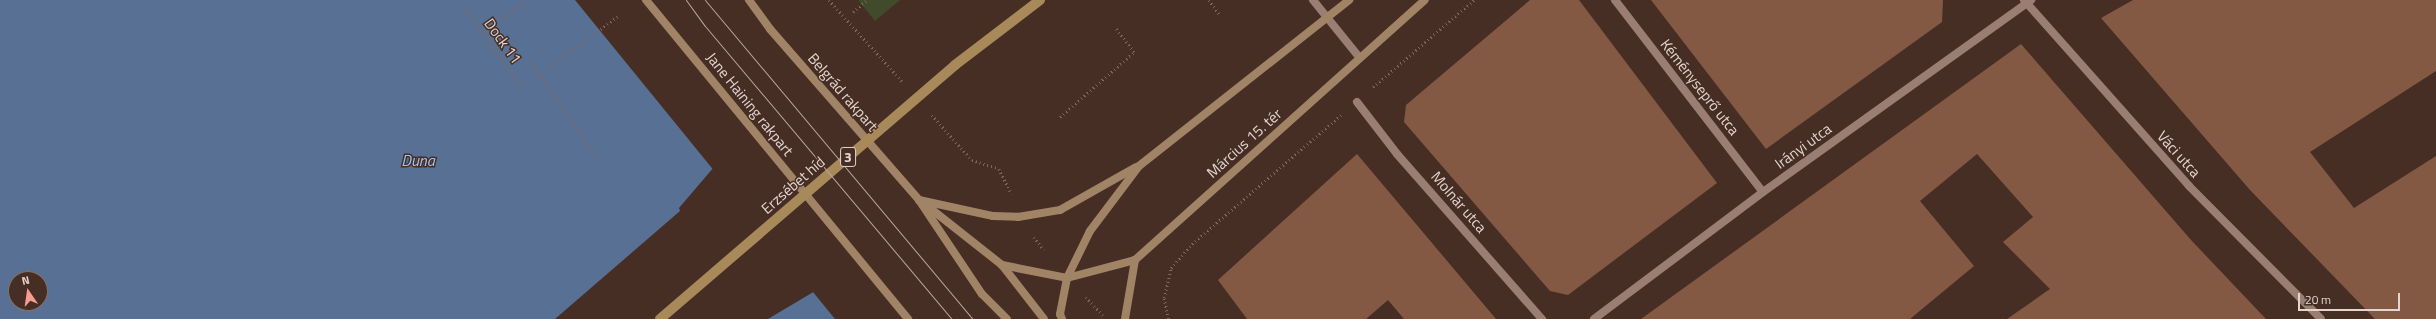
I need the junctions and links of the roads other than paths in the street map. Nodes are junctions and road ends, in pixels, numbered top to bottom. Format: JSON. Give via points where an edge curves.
{"nodes":[{"id":1,"x":646,"y":0,"type":"edge"},
{"id":2,"x":749,"y":0,"type":"edge"},
{"id":3,"x":1040,"y":0,"type":"edge"},
{"id":4,"x":1313,"y":0,"type":"edge"},
{"id":5,"x":1349,"y":0,"type":"edge"},
{"id":6,"x":1425,"y":0,"type":"edge"},
{"id":7,"x":1615,"y":0,"type":"edge"},
{"id":8,"x":2027,"y":1,"type":"edge"},
{"id":9,"x":1328,"y":16,"type":"junction"},
{"id":10,"x":1359,"y":57,"type":"junction"},
{"id":11,"x":1357,"y":102,"type":"road end"},
{"id":12,"x":1138,"y":166,"type":"junction"},
{"id":13,"x":1763,"y":192,"type":"junction"},
{"id":14,"x":919,"y":200,"type":"junction"},
{"id":15,"x":1135,"y":260,"type":"junction"},
{"id":16,"x":1002,"y":265,"type":"junction"},
{"id":17,"x":1067,"y":278,"type":"junction"},
{"id":18,"x":660,"y":319,"type":"edge"},
{"id":19,"x":908,"y":319,"type":"edge"},
{"id":20,"x":1007,"y":319,"type":"edge"},
{"id":21,"x":1044,"y":319,"type":"edge"},
{"id":22,"x":1062,"y":319,"type":"edge"},
{"id":23,"x":1125,"y":319,"type":"edge"},
{"id":24,"x":1542,"y":319,"type":"edge"},
{"id":25,"x":1594,"y":319,"type":"edge"},
{"id":26,"x":2321,"y":319,"type":"edge"}],
"edges":[{"from":1,"to":19,"type":"street","name":"Jane Haining rakpart"},
{"from":2,"to":14,"type":"street","name":"Belgrád rakpart","via":[[770,29]]},
{"from":3,"to":18,"type":"main road","name":"Erzsébet híd","number":"3","via":[[955,65]]},
{"from":4,"to":9,"type":"street"},
{"from":5,"to":9,"type":"street"},
{"from":6,"to":10,"type":"street","name":"Március 15. tér"},
{"from":7,"to":13,"type":"street","name":"Kéményseprő utca"},
{"from":8,"to":13,"type":"street","name":"Irányi utca"},
{"from":8,"to":26,"type":"street","name":"Váci utca","via":[[2189,186]]},
{"from":9,"to":10,"type":"street"},
{"from":9,"to":12,"type":"street"},
{"from":10,"to":15,"type":"street","name":"Március 15. tér"},
{"from":11,"to":24,"type":"street","name":"Molnár utca","via":[[1397,154]]},
{"from":12,"to":14,"type":"street","via":[[1060,210],[1018,217],[993,216]]},
{"from":12,"to":17,"type":"street","via":[[1090,230]]},
{"from":13,"to":25,"type":"street","name":"Irányi utca"},
{"from":14,"to":16,"type":"street","name":"Belgrád rakpart"},
{"from":14,"to":20,"type":"street","name":"Belgrád rakpart","via":[[982,294]]},
{"from":15,"to":17,"type":"street","name":"Március 15. tér"},
{"from":15,"to":23,"type":"street"},
{"from":16,"to":17,"type":"street","name":"Március 15. tér"},
{"from":16,"to":21,"type":"street","name":"Belgrád rakpart"},
{"from":17,"to":22,"type":"street","via":[[1060,314]]}]}
